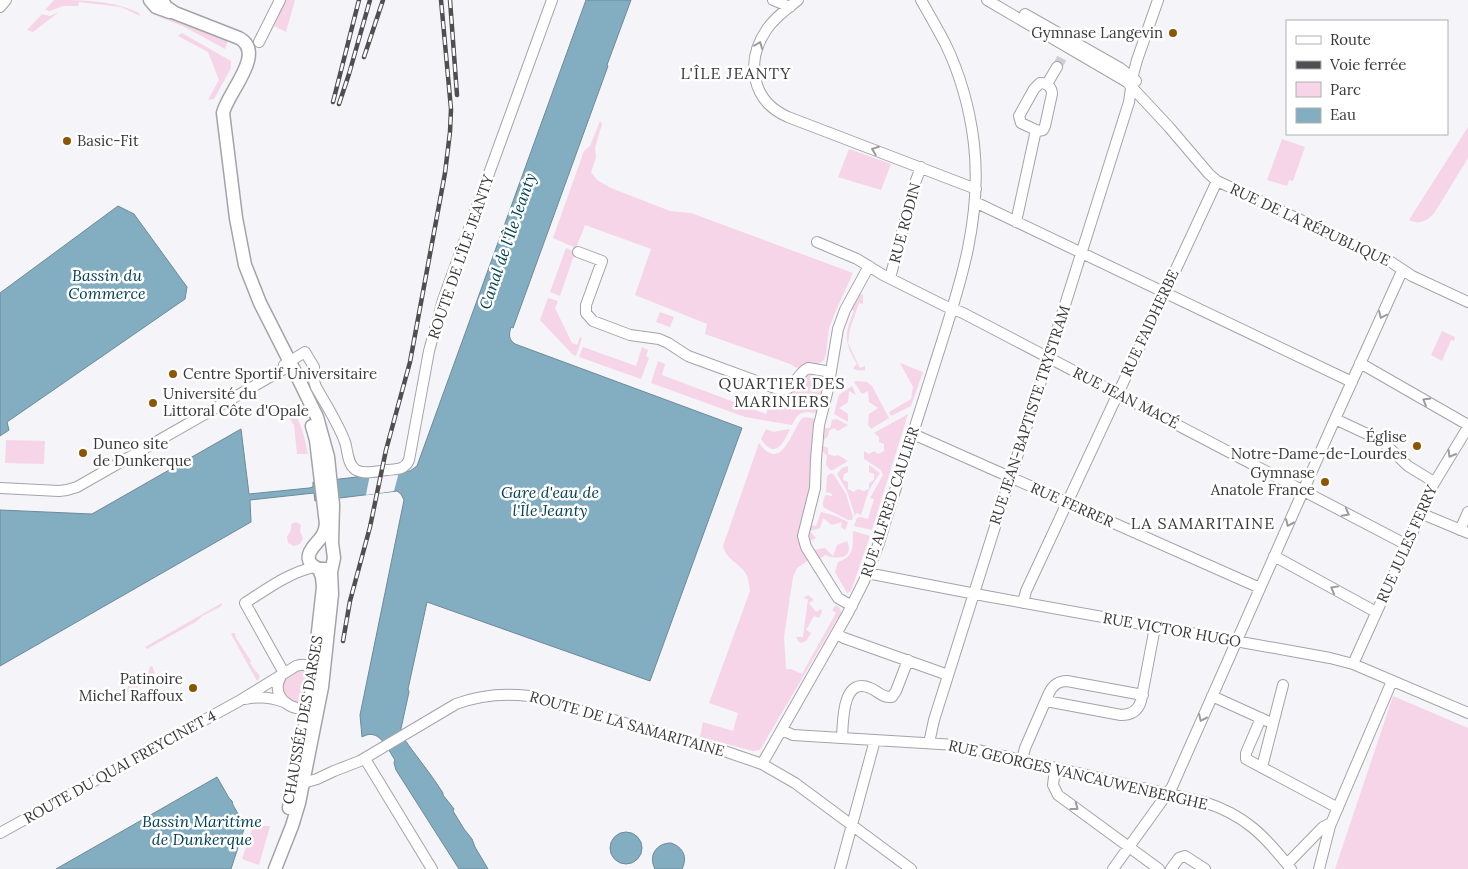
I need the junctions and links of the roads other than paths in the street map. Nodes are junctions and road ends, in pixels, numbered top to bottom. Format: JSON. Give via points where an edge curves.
{"nodes":[{"id":1,"x":6,"y":0,"type":"edge"},
{"id":2,"x":150,"y":0,"type":"edge"},
{"id":3,"x":162,"y":0,"type":"edge"},
{"id":4,"x":280,"y":0,"type":"edge"},
{"id":5,"x":552,"y":0,"type":"edge"},
{"id":6,"x":773,"y":0,"type":"edge"},
{"id":7,"x":798,"y":0,"type":"edge"},
{"id":8,"x":921,"y":0,"type":"edge"},
{"id":9,"x":987,"y":0,"type":"edge"},
{"id":10,"x":1001,"y":0,"type":"edge"},
{"id":11,"x":1160,"y":0,"type":"edge"},
{"id":12,"x":0,"y":7,"type":"edge"},
{"id":13,"x":790,"y":7,"type":"junction"},
{"id":14,"x":175,"y":13,"type":"junction"},
{"id":15,"x":259,"y":42,"type":"dead end"},
{"id":16,"x":1137,"y":60,"type":"junction"},
{"id":17,"x":1117,"y":66,"type":"junction"},
{"id":18,"x":1057,"y":67,"type":"tunnel mouth"},
{"id":19,"x":1133,"y":82,"type":"junction"},
{"id":20,"x":1047,"y":84,"type":"junction"},
{"id":21,"x":1036,"y":130,"type":"junction"},
{"id":22,"x":921,"y":167,"type":"junction"},
{"id":23,"x":1217,"y":181,"type":"junction"},
{"id":24,"x":976,"y":188,"type":"junction"},
{"id":25,"x":975,"y":202,"type":"junction"},
{"id":26,"x":1016,"y":222,"type":"junction"},
{"id":27,"x":817,"y":242,"type":"dead end"},
{"id":28,"x":578,"y":252,"type":"dead end"},
{"id":29,"x":1081,"y":253,"type":"junction"},
{"id":30,"x":869,"y":266,"type":"junction"},
{"id":31,"x":1402,"y":270,"type":"junction"},
{"id":32,"x":890,"y":278,"type":"junction"},
{"id":33,"x":1165,"y":292,"type":"junction"},
{"id":34,"x":1468,"y":302,"type":"edge"},
{"id":35,"x":952,"y":309,"type":"junction"},
{"id":36,"x":1048,"y":358,"type":"junction"},
{"id":37,"x":1360,"y":363,"type":"junction"},
{"id":38,"x":288,"y":365,"type":"junction"},
{"id":39,"x":831,"y":372,"type":"junction"},
{"id":40,"x":1352,"y":382,"type":"junction"},
{"id":41,"x":1118,"y":394,"type":"junction"},
{"id":42,"x":1335,"y":418,"type":"junction"},
{"id":43,"x":1468,"y":426,"type":"edge"},
{"id":44,"x":913,"y":434,"type":"junction"},
{"id":45,"x":1011,"y":478,"type":"junction"},
{"id":46,"x":1434,"y":482,"type":"junction"},
{"id":47,"x":0,"y":488,"type":"edge"},
{"id":48,"x":1303,"y":490,"type":"junction"},
{"id":49,"x":1067,"y":503,"type":"junction"},
{"id":50,"x":329,"y":506,"type":"junction"},
{"id":51,"x":1468,"y":512,"type":"edge"},
{"id":52,"x":1420,"y":513,"type":"junction"},
{"id":53,"x":1464,"y":531,"type":"edge"},
{"id":54,"x":1407,"y":545,"type":"junction"},
{"id":55,"x":312,"y":550,"type":"junction"},
{"id":56,"x":1274,"y":556,"type":"junction"},
{"id":57,"x":333,"y":557,"type":"junction"},
{"id":58,"x":316,"y":568,"type":"junction"},
{"id":59,"x":867,"y":573,"type":"junction"},
{"id":60,"x":287,"y":577,"type":"junction"},
{"id":61,"x":1260,"y":588,"type":"junction"},
{"id":62,"x":974,"y":594,"type":"junction"},
{"id":63,"x":1023,"y":603,"type":"junction"},
{"id":64,"x":852,"y":606,"type":"junction"},
{"id":65,"x":1376,"y":612,"type":"junction"},
{"id":66,"x":1155,"y":627,"type":"junction"},
{"id":67,"x":837,"y":634,"type":"junction"},
{"id":68,"x":1236,"y":641,"type":"junction"},
{"id":69,"x":317,"y":646,"type":"junction"},
{"id":70,"x":908,"y":660,"type":"junction"},
{"id":71,"x":1353,"y":664,"type":"junction"},
{"id":72,"x":296,"y":666,"type":"junction"},
{"id":73,"x":314,"y":669,"type":"junction"},
{"id":74,"x":284,"y":673,"type":"junction"},
{"id":75,"x":948,"y":675,"type":"junction"},
{"id":76,"x":1392,"y":681,"type":"junction"},
{"id":77,"x":322,"y":683,"type":"junction"},
{"id":78,"x":1282,"y":685,"type":"dead end"},
{"id":79,"x":1143,"y":695,"type":"junction"},
{"id":80,"x":1212,"y":696,"type":"junction"},
{"id":81,"x":239,"y":701,"type":"junction"},
{"id":82,"x":1046,"y":701,"type":"junction"},
{"id":83,"x":288,"y":704,"type":"junction"},
{"id":84,"x":313,"y":708,"type":"junction"},
{"id":85,"x":1468,"y":713,"type":"edge"},
{"id":86,"x":1261,"y":718,"type":"junction"},
{"id":87,"x":1273,"y":723,"type":"junction"},
{"id":88,"x":782,"y":730,"type":"junction"},
{"id":89,"x":842,"y":738,"type":"junction"},
{"id":90,"x":305,"y":740,"type":"junction"},
{"id":91,"x":875,"y":740,"type":"junction"},
{"id":92,"x":929,"y":743,"type":"junction"},
{"id":93,"x":365,"y":759,"type":"junction"},
{"id":94,"x":1022,"y":760,"type":"junction"},
{"id":95,"x":762,"y":764,"type":"junction"},
{"id":96,"x":1262,"y":767,"type":"junction"},
{"id":97,"x":1055,"y":768,"type":"junction"},
{"id":98,"x":299,"y":784,"type":"junction"},
{"id":99,"x":1168,"y":794,"type":"junction"},
{"id":100,"x":1338,"y":808,"type":"junction"},
{"id":101,"x":852,"y":826,"type":"junction"},
{"id":102,"x":1330,"y":826,"type":"junction"},
{"id":103,"x":0,"y":833,"type":"edge"},
{"id":104,"x":1129,"y":847,"type":"junction"},
{"id":105,"x":1288,"y":864,"type":"edge"},
{"id":106,"x":268,"y":869,"type":"edge"},
{"id":107,"x":275,"y":869,"type":"edge"},
{"id":108,"x":432,"y":869,"type":"edge"},
{"id":109,"x":840,"y":869,"type":"edge"},
{"id":110,"x":911,"y":869,"type":"edge"},
{"id":111,"x":1113,"y":869,"type":"edge"},
{"id":112,"x":1159,"y":869,"type":"edge"},
{"id":113,"x":1171,"y":869,"type":"edge"},
{"id":114,"x":1205,"y":869,"type":"edge"},
{"id":115,"x":1277,"y":869,"type":"edge"},
{"id":116,"x":1318,"y":869,"type":"edge"}],
"edges":[{"from":1,"to":12,"type":"street"},
{"from":2,"to":14,"type":"main road","via":[[156,6]]},
{"from":3,"to":14,"type":"main road"},
{"from":4,"to":15,"type":"street"},
{"from":5,"to":38,"type":"street","name":"ROUTE DE L'ÎLE JEANTY","via":[[443,300],[429,351],[406,465],[400,469],[367,472],[353,467],[343,438],[316,387],[310,358],[305,352]]},
{"from":6,"to":13,"type":"street"},
{"from":7,"to":13,"type":"street"},
{"from":8,"to":24,"type":"street","name":"RUE ALFRED CAULIER","via":[[948,50],[962,88],[974,143]]},
{"from":9,"to":19,"type":"street","name":"RUE DE LA RÉPUBLIQUE","via":[[1066,51]]},
{"from":10,"to":17,"type":"street","name":"RUE DE LA RÉPUBLIQUE"},
{"from":11,"to":16,"type":"street","name":"RUE JEAN-BAPTISTE TRYSTRAM"},
{"from":11,"to":19,"type":"street","name":"RUE JEAN-BAPTISTE TRYSTRAM"},
{"from":22,"to":13,"type":"street","one_way":true,"via":[[783,115],[770,106],[754,76],[756,50],[768,27]]},
{"from":14,"to":38,"type":"main road","name":"CHAUSSÉE DES DARSES","via":[[239,38],[250,52],[245,70],[224,108],[223,117],[244,261]]},
{"from":16,"to":17,"type":"street","via":[[1128,67]]},
{"from":16,"to":19,"type":"street","name":"RUE JEAN-BAPTISTE TRYSTRAM"},
{"from":17,"to":19,"type":"street","name":"RUE DE LA RÉPUBLIQUE"},
{"from":18,"to":20,"type":"street"},
{"from":19,"to":23,"type":"street","name":"RUE DE LA RÉPUBLIQUE"},
{"from":19,"to":29,"type":"street","name":"RUE JEAN-BAPTISTE TRYSTRAM"},
{"from":20,"to":21,"type":"street","via":[[1052,94],[1047,122],[1044,129]]},
{"from":20,"to":21,"type":"street","via":[[1036,86],[1019,115],[1021,123]]},
{"from":21,"to":26,"type":"street"},
{"from":22,"to":24,"type":"street","name":"RUE RODIN"},
{"from":22,"to":32,"type":"street","name":"RUE RODIN"},
{"from":23,"to":31,"type":"street","name":"RUE DE LA RÉPUBLIQUE"},
{"from":23,"to":33,"type":"street","name":"RUE FAIDHERBE"},
{"from":24,"to":25,"type":"street","name":"RUE ALFRED CAULIER"},
{"from":25,"to":26,"type":"street"},
{"from":25,"to":35,"type":"street","name":"RUE ALFRED CAULIER","via":[[968,255]]},
{"from":26,"to":29,"type":"street"},
{"from":27,"to":30,"type":"street","name":"RUE JEAN MACÉ"},
{"from":28,"to":39,"type":"street","via":[[602,261],[586,308],[588,316],[596,322],[630,335],[659,339],[688,356],[781,390],[791,387],[799,374],[808,368]]},
{"from":29,"to":33,"type":"street"},
{"from":29,"to":36,"type":"street","name":"RUE JEAN-BAPTISTE TRYSTRAM"},
{"from":30,"to":32,"type":"street","name":"RUE JEAN MACÉ"},
{"from":30,"to":39,"type":"street","via":[[840,323]]},
{"from":31,"to":34,"type":"street","name":"RUE DE LA RÉPUBLIQUE"},
{"from":31,"to":37,"type":"street","one_way":true},
{"from":32,"to":35,"type":"street","name":"RUE JEAN MACÉ"},
{"from":33,"to":40,"type":"street"},
{"from":33,"to":41,"type":"street","name":"RUE FAIDHERBE"},
{"from":35,"to":36,"type":"street","name":"RUE JEAN MACÉ"},
{"from":35,"to":44,"type":"street","name":"RUE ALFRED CAULIER"},
{"from":36,"to":41,"type":"street","name":"RUE JEAN MACÉ"},
{"from":36,"to":45,"type":"street","name":"RUE JEAN-BAPTISTE TRYSTRAM"},
{"from":37,"to":40,"type":"street"},
{"from":43,"to":37,"type":"street","one_way":true},
{"from":38,"to":47,"type":"street","via":[[71,490]]},
{"from":38,"to":50,"type":"main road","name":"CHAUSSÉE DES DARSES","via":[[312,423]]},
{"from":39,"to":64,"type":"street","via":[[819,425],[815,488],[803,538],[838,598]]},
{"from":40,"to":42,"type":"street"},
{"from":41,"to":48,"type":"street","name":"RUE JEAN MACÉ"},
{"from":41,"to":49,"type":"street","name":"RUE FAIDHERBE"},
{"from":42,"to":46,"type":"street","via":[[1382,441],[1408,466]]},
{"from":42,"to":48,"type":"street"},
{"from":43,"to":46,"type":"street","name":"RUE JULES FERRY","one_way":true},
{"from":44,"to":45,"type":"street","name":"RUE FERRER"},
{"from":44,"to":59,"type":"street","name":"RUE ALFRED CAULIER"},
{"from":45,"to":49,"type":"street","name":"RUE FERRER"},
{"from":45,"to":62,"type":"street","name":"RUE JEAN-BAPTISTE TRYSTRAM"},
{"from":46,"to":52,"type":"street","name":"RUE JULES FERRY"},
{"from":48,"to":54,"type":"street","name":"RUE JEAN MACÉ","one_way":true},
{"from":48,"to":56,"type":"street","one_way":true},
{"from":49,"to":61,"type":"street","name":"RUE FERRER"},
{"from":49,"to":63,"type":"street","name":"RUE FAIDHERBE"},
{"from":50,"to":55,"type":"main road","name":"CHAUSSÉE DES DARSES","via":[[324,532]]},
{"from":50,"to":57,"type":"main road","name":"CHAUSSÉE DES DARSES"},
{"from":51,"to":53,"type":"street"},
{"from":52,"to":53,"type":"street"},
{"from":52,"to":54,"type":"street","name":"RUE JULES FERRY"},
{"from":54,"to":65,"type":"street","name":"RUE JULES FERRY"},
{"from":55,"to":57,"type":"main road","via":[[324,545],[330,548]]},
{"from":55,"to":58,"type":"main road","via":[[309,560]]},
{"from":55,"to":60,"type":"street"},
{"from":56,"to":61,"type":"street"},
{"from":65,"to":56,"type":"street","one_way":true},
{"from":57,"to":58,"type":"main road","via":[[326,569]]},
{"from":57,"to":77,"type":"main road","name":"CHAUSSÉE DES DARSES"},
{"from":58,"to":60,"type":"street"},
{"from":58,"to":69,"type":"main road","name":"CHAUSSÉE DES DARSES","via":[[323,585]]},
{"from":59,"to":62,"type":"street","name":"RUE VICTOR HUGO"},
{"from":59,"to":64,"type":"street","name":"RUE ALFRED CAULIER"},
{"from":60,"to":74,"type":"street","via":[[245,603]]},
{"from":61,"to":68,"type":"street"},
{"from":62,"to":63,"type":"street","name":"RUE VICTOR HUGO"},
{"from":62,"to":75,"type":"street","name":"RUE JEAN-BAPTISTE TRYSTRAM"},
{"from":63,"to":66,"type":"street","name":"RUE VICTOR HUGO"},
{"from":64,"to":67,"type":"street","name":"RUE ALFRED CAULIER"},
{"from":65,"to":71,"type":"street","name":"RUE JULES FERRY"},
{"from":66,"to":68,"type":"street","name":"RUE VICTOR HUGO"},
{"from":66,"to":79,"type":"street"},
{"from":67,"to":70,"type":"street"},
{"from":67,"to":88,"type":"street","name":"RUE ALFRED CAULIER"},
{"from":68,"to":71,"type":"street","name":"RUE VICTOR HUGO"},
{"from":68,"to":80,"type":"street"},
{"from":69,"to":72,"type":"street"},
{"from":69,"to":73,"type":"main road","name":"CHAUSSÉE DES DARSES"},
{"from":70,"to":75,"type":"street"},
{"from":70,"to":89,"type":"street","via":[[892,697],[867,687],[857,686],[852,690],[844,704]]},
{"from":71,"to":76,"type":"street","name":"RUE VICTOR HUGO"},
{"from":72,"to":73,"type":"street"},
{"from":72,"to":74,"type":"street"},
{"from":73,"to":77,"type":"street"},
{"from":73,"to":84,"type":"main road","name":"CHAUSSÉE DES DARSES"},
{"from":74,"to":81,"type":"street","name":"ROUTE DU QUAI FREYCINET 4"},
{"from":74,"to":83,"type":"street","via":[[278,682],[278,690]]},
{"from":75,"to":92,"type":"street","name":"RUE JEAN-BAPTISTE TRYSTRAM"},
{"from":76,"to":85,"type":"street","name":"RUE VICTOR HUGO"},
{"from":76,"to":100,"type":"street"},
{"from":77,"to":84,"type":"main road","name":"CHAUSSÉE DES DARSES"},
{"from":78,"to":87,"type":"street"},
{"from":79,"to":82,"type":"street","via":[[1138,709],[1124,715]]},
{"from":79,"to":82,"type":"street","via":[[1064,680],[1053,686]]},
{"from":80,"to":86,"type":"street"},
{"from":80,"to":99,"type":"street","one_way":true},
{"from":81,"to":83,"type":"street","name":"ROUTE DU QUAI FREYCINET 4","via":[[265,697]]},
{"from":81,"to":103,"type":"street","name":"ROUTE DU QUAI FREYCINET 4"},
{"from":82,"to":94,"type":"street"},
{"from":83,"to":84,"type":"street"},
{"from":83,"to":90,"type":"street","via":[[299,715]]},
{"from":84,"to":90,"type":"main road","name":"CHAUSSÉE DES DARSES"},
{"from":86,"to":87,"type":"street"},
{"from":86,"to":96,"type":"street","via":[[1245,756]]},
{"from":87,"to":96,"type":"street"},
{"from":88,"to":89,"type":"street","name":"RUE GEORGES VANCAUWENBERGHE","via":[[793,735]]},
{"from":88,"to":95,"type":"street","name":"RUE ALFRED CAULIER"},
{"from":89,"to":91,"type":"street","name":"RUE GEORGES VANCAUWENBERGHE"},
{"from":90,"to":98,"type":"main road","name":"CHAUSSÉE DES DARSES"},
{"from":91,"to":92,"type":"street","name":"RUE GEORGES VANCAUWENBERGHE"},
{"from":91,"to":101,"type":"street"},
{"from":92,"to":94,"type":"street","name":"RUE GEORGES VANCAUWENBERGHE","via":[[960,745]]},
{"from":93,"to":95,"type":"street","name":"ROUTE DE LA SAMARITAINE","via":[[445,709],[466,700],[497,694],[522,695],[556,703]]},
{"from":93,"to":98,"type":"street"},
{"from":93,"to":108,"type":"street"},
{"from":94,"to":97,"type":"street","name":"RUE GEORGES VANCAUWENBERGHE"},
{"from":95,"to":101,"type":"street","name":"ROUTE DE LA SAMARITAINE","via":[[795,783]]},
{"from":96,"to":100,"type":"street"},
{"from":97,"to":99,"type":"street","name":"RUE GEORGES VANCAUWENBERGHE"},
{"from":97,"to":104,"type":"street","one_way":true,"via":[[1053,784],[1058,795]]},
{"from":98,"to":106,"type":"main road","name":"CHAUSSÉE DES DARSES"},
{"from":98,"to":107,"type":"main road","name":"CHAUSSÉE DES DARSES","via":[[295,815]]},
{"from":99,"to":104,"type":"street"},
{"from":99,"to":105,"type":"street","name":"RUE GEORGES VANCAUWENBERGHE","via":[[1209,804],[1239,817],[1259,832]]},
{"from":100,"to":102,"type":"street"},
{"from":101,"to":109,"type":"street"},
{"from":101,"to":110,"type":"street","name":"ROUTE DE LA SAMARITAINE"},
{"from":102,"to":105,"type":"street","via":[[1323,827]]},
{"from":102,"to":116,"type":"street"},
{"from":104,"to":111,"type":"street"},
{"from":104,"to":112,"type":"street"},
{"from":105,"to":115,"type":"street"},
{"from":113,"to":114,"type":"street","via":[[1179,858],[1187,856]]}]}
